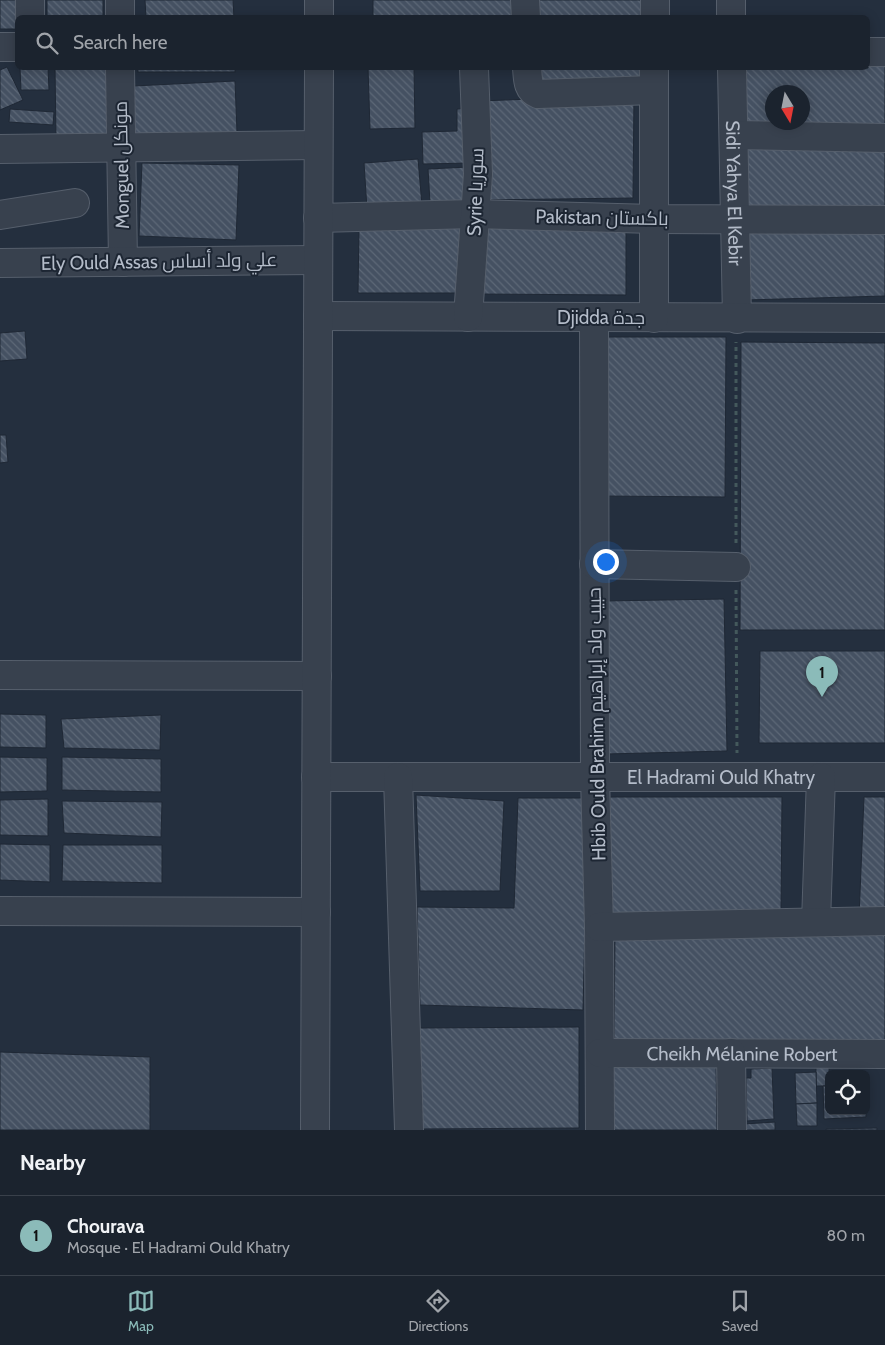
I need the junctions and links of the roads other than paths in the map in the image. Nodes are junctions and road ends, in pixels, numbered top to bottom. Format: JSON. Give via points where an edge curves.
{"nodes":[{"id":1,"x":30,"y":0,"type":"edge"},
{"id":2,"x":120,"y":0,"type":"edge"},
{"id":3,"x":319,"y":0,"type":"edge"},
{"id":4,"x":525,"y":0,"type":"edge"},
{"id":5,"x":655,"y":0,"type":"edge"},
{"id":6,"x":731,"y":0,"type":"edge"},
{"id":7,"x":30,"y":15,"type":"edge"},
{"id":8,"x":120,"y":15,"type":"edge"},
{"id":9,"x":319,"y":15,"type":"edge"},
{"id":10,"x":526,"y":15,"type":"edge"},
{"id":11,"x":655,"y":15,"type":"edge"},
{"id":12,"x":731,"y":15,"type":"edge"},
{"id":13,"x":0,"y":47,"type":"edge"},
{"id":14,"x":15,"y":47,"type":"edge"},
{"id":15,"x":870,"y":52,"type":"edge"},
{"id":16,"x":885,"y":52,"type":"edge"},
{"id":17,"x":120,"y":70,"type":"edge"},
{"id":18,"x":319,"y":70,"type":"edge"},
{"id":19,"x":474,"y":70,"type":"edge"},
{"id":20,"x":528,"y":70,"type":"edge"},
{"id":21,"x":732,"y":70,"type":"edge"},
{"id":22,"x":654,"y":79,"type":"edge"},
{"id":23,"x":734,"y":135,"type":"junction"},
{"id":24,"x":885,"y":138,"type":"edge"},
{"id":25,"x":318,"y":145,"type":"junction"},
{"id":26,"x":120,"y":148,"type":"junction"},
{"id":27,"x":0,"y":149,"type":"edge"},
{"id":28,"x":75,"y":204,"type":"dead end"},
{"id":29,"x":474,"y":214,"type":"junction"},
{"id":30,"x":0,"y":215,"type":"edge"},
{"id":31,"x":318,"y":218,"type":"junction"},
{"id":32,"x":734,"y":218,"type":"junction"},
{"id":33,"x":654,"y":219,"type":"junction"},
{"id":34,"x":885,"y":220,"type":"edge"},
{"id":35,"x":318,"y":260,"type":"junction"},
{"id":36,"x":123,"y":262,"type":"junction"},
{"id":37,"x":0,"y":263,"type":"edge"},
{"id":38,"x":318,"y":316,"type":"junction"},
{"id":39,"x":468,"y":317,"type":"junction"},
{"id":40,"x":594,"y":317,"type":"junction"},
{"id":41,"x":654,"y":318,"type":"junction"},
{"id":42,"x":885,"y":318,"type":"edge"},
{"id":43,"x":737,"y":319,"type":"junction"},
{"id":44,"x":594,"y":564,"type":"junction"},
{"id":45,"x":736,"y":567,"type":"dead end"},
{"id":46,"x":0,"y":674,"type":"edge"},
{"id":47,"x":317,"y":676,"type":"junction"},
{"id":48,"x":316,"y":777,"type":"junction"},
{"id":49,"x":398,"y":777,"type":"junction"},
{"id":50,"x":595,"y":777,"type":"junction"},
{"id":51,"x":821,"y":777,"type":"junction"},
{"id":52,"x":885,"y":777,"type":"edge"},
{"id":53,"x":0,"y":911,"type":"edge"},
{"id":54,"x":316,"y":912,"type":"junction"},
{"id":55,"x":885,"y":921,"type":"edge"},
{"id":56,"x":816,"y":922,"type":"junction"},
{"id":57,"x":599,"y":927,"type":"junction"},
{"id":58,"x":600,"y":1053,"type":"junction"},
{"id":59,"x":731,"y":1053,"type":"junction"},
{"id":60,"x":885,"y":1054,"type":"edge"},
{"id":61,"x":315,"y":1130,"type":"edge"},
{"id":62,"x":409,"y":1130,"type":"edge"},
{"id":63,"x":600,"y":1130,"type":"edge"},
{"id":64,"x":732,"y":1130,"type":"edge"}],
"edges":[{"from":1,"to":7,"type":"street"},
{"from":2,"to":8,"type":"street"},
{"from":3,"to":9,"type":"street"},
{"from":4,"to":10,"type":"street"},
{"from":5,"to":11,"type":"street"},
{"from":6,"to":12,"type":"street"},
{"from":13,"to":14,"type":"street"},
{"from":15,"to":16,"type":"street"},
{"from":17,"to":26,"type":"street","name":"Monguel مونكل"},
{"from":18,"to":25,"type":"street"},
{"from":19,"to":29,"type":"street","name":"Syrie سوريا","via":[[478,174]]},
{"from":20,"to":22,"type":"street","via":[[530,88],[538,94]]},
{"from":21,"to":23,"type":"street","name":"Sidi Yahya El Kebir"},
{"from":22,"to":33,"type":"street"},
{"from":23,"to":24,"type":"street"},
{"from":23,"to":32,"type":"street","name":"Sidi Yahya El Kebir"},
{"from":25,"to":26,"type":"street"},
{"from":25,"to":31,"type":"street"},
{"from":26,"to":27,"type":"street"},
{"from":26,"to":36,"type":"street","name":"Monguel مونكل"},
{"from":28,"to":30,"type":"street"},
{"from":29,"to":31,"type":"street","name":"Pakistan باكستان"},
{"from":29,"to":33,"type":"street","name":"Pakistan باكستان"},
{"from":29,"to":39,"type":"street","name":"Syrie سوريا"},
{"from":31,"to":35,"type":"street"},
{"from":32,"to":33,"type":"street","name":"Pakistan باكستان"},
{"from":32,"to":34,"type":"street","name":"Pakistan باكستان"},
{"from":32,"to":43,"type":"street","name":"Sidi Yahya El Kebir"},
{"from":33,"to":41,"type":"street"},
{"from":35,"to":36,"type":"street","name":"Ely Ould Assas علي ولد أساس"},
{"from":35,"to":38,"type":"street"},
{"from":36,"to":37,"type":"street","name":"Ely Ould Assas علي ولد أساس"},
{"from":38,"to":39,"type":"street","name":"Djidda جدة"},
{"from":38,"to":47,"type":"street"},
{"from":39,"to":40,"type":"street","name":"Djidda جدة"},
{"from":40,"to":41,"type":"street","name":"Djidda جدة"},
{"from":40,"to":44,"type":"street","name":"Hbib Ould Brahim حبيب ولد إبراهيم"},
{"from":41,"to":43,"type":"street","name":"Djidda جدة"},
{"from":42,"to":43,"type":"street","name":"Djidda جدة"},
{"from":44,"to":45,"type":"street"},
{"from":44,"to":50,"type":"street","name":"Hbib Ould Brahim حبيب ولد إبراهيم"},
{"from":46,"to":47,"type":"street"},
{"from":47,"to":48,"type":"street"},
{"from":48,"to":49,"type":"street","name":"El Hadrami Ould Khatry"},
{"from":48,"to":54,"type":"street"},
{"from":49,"to":50,"type":"street","name":"El Hadrami Ould Khatry"},
{"from":49,"to":62,"type":"street"},
{"from":50,"to":51,"type":"street","name":"El Hadrami Ould Khatry"},
{"from":50,"to":57,"type":"street","name":"Hbib Ould Brahim حبيب ولد إبراهيم"},
{"from":51,"to":52,"type":"street","name":"El Hadrami Ould Khatry"},
{"from":51,"to":56,"type":"street"},
{"from":53,"to":54,"type":"street"},
{"from":54,"to":61,"type":"street"},
{"from":55,"to":56,"type":"street"},
{"from":56,"to":57,"type":"street"},
{"from":57,"to":58,"type":"street","name":"Hbib Ould Brahim حبيب ولد إبراهيم"},
{"from":58,"to":59,"type":"street","name":"Cheikh Mélanine Robert"},
{"from":58,"to":63,"type":"street","name":"Hbib Ould Brahim حبيب ولد إبراهيم"},
{"from":59,"to":60,"type":"street","name":"Cheikh Mélanine Robert"},
{"from":59,"to":64,"type":"street"}]}
